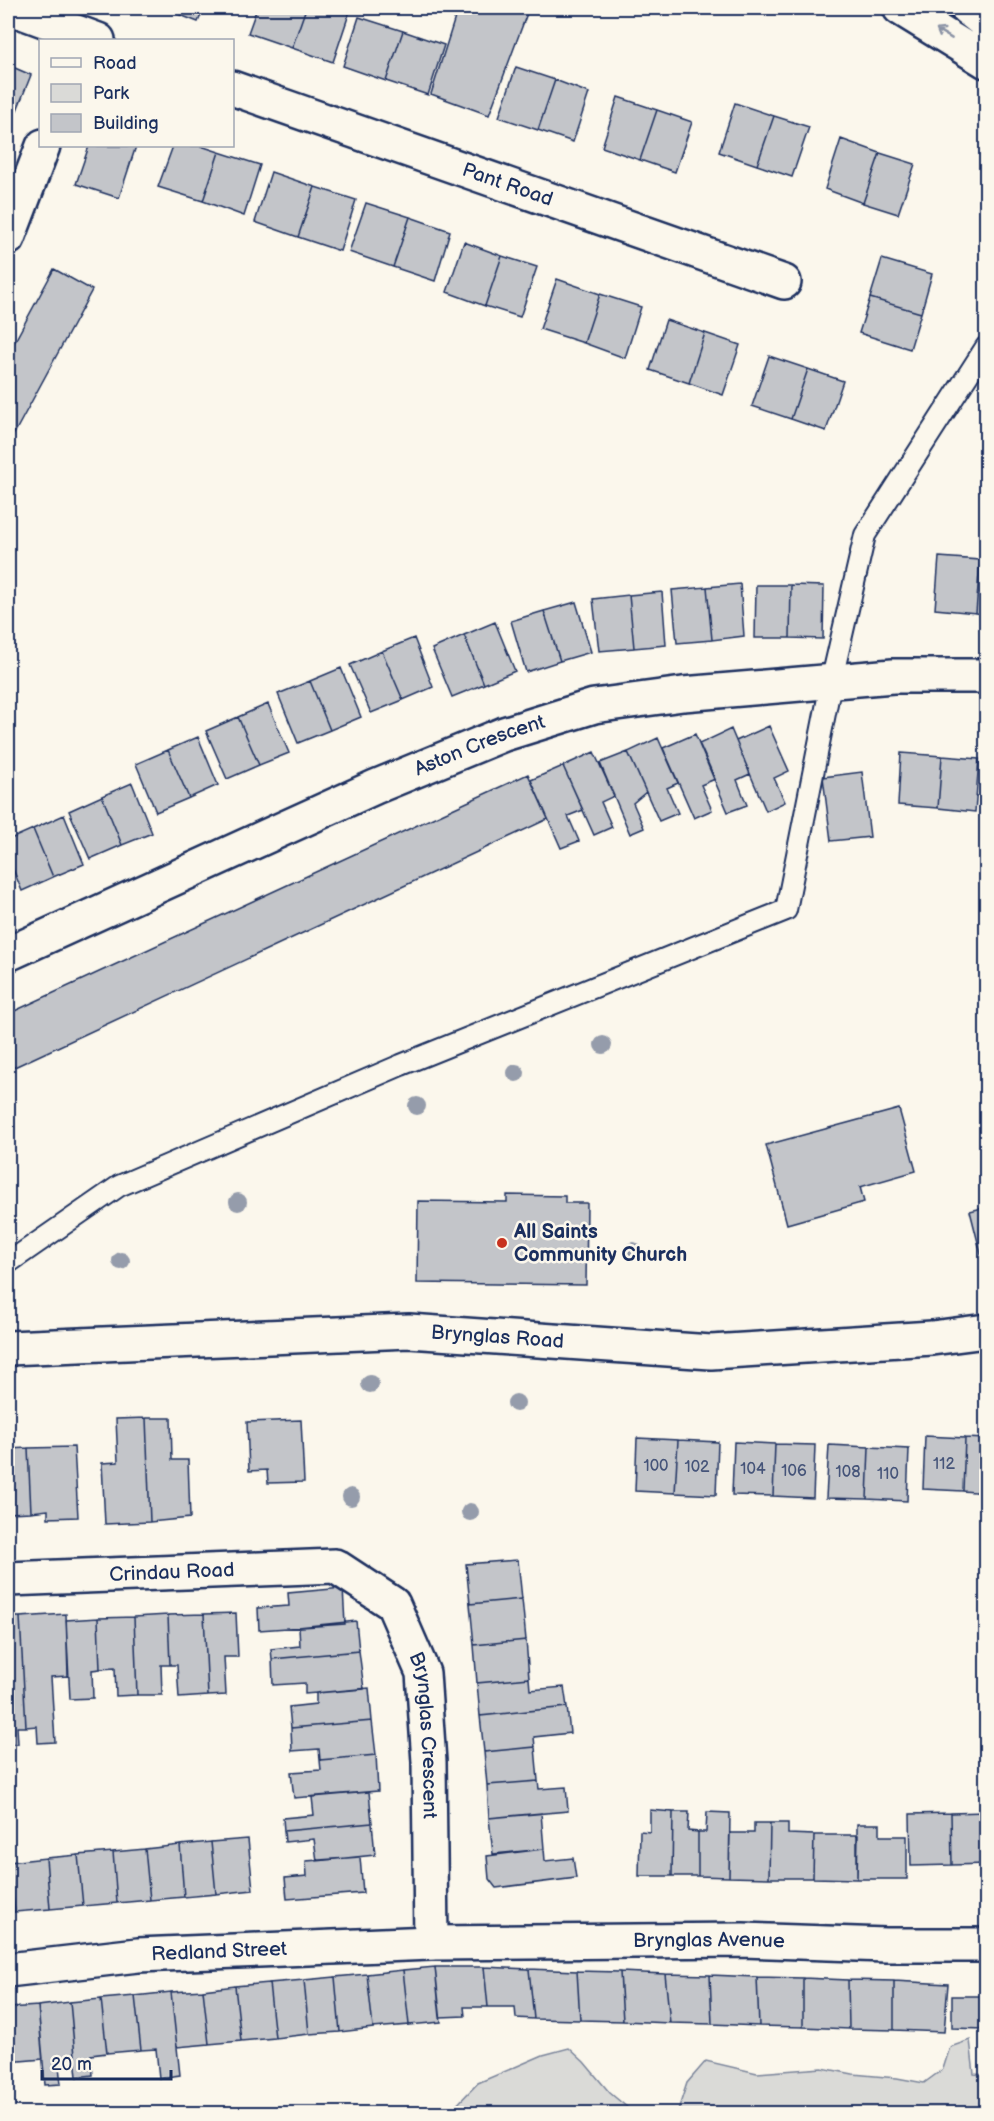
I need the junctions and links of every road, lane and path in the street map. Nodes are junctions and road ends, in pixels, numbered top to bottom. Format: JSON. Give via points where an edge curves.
{"nodes":[{"id":1,"x":11,"y":8,"type":"edge"},
{"id":2,"x":900,"y":8,"type":"edge"},
{"id":3,"x":967,"y":8,"type":"edge"},
{"id":4,"x":987,"y":23,"type":"edge"},
{"id":5,"x":89,"y":39,"type":"edge"},
{"id":6,"x":987,"y":61,"type":"edge"},
{"id":7,"x":234,"y":89,"type":"edge"},
{"id":8,"x":43,"y":147,"type":"edge"},
{"id":9,"x":8,"y":238,"type":"edge"},
{"id":10,"x":784,"y":282,"type":"dead end"},
{"id":11,"x":987,"y":347,"type":"edge"},
{"id":12,"x":987,"y":676,"type":"edge"},
{"id":13,"x":831,"y":682,"type":"junction"},
{"id":14,"x":8,"y":954,"type":"edge"},
{"id":15,"x":8,"y":1263,"type":"edge"},
{"id":16,"x":987,"y":1331,"type":"edge"},
{"id":17,"x":8,"y":1348,"type":"edge"},
{"id":18,"x":335,"y":1566,"type":"joint"},
{"id":19,"x":8,"y":1579,"type":"edge"},
{"id":20,"x":431,"y":1943,"type":"junction"},
{"id":21,"x":987,"y":1945,"type":"edge"},
{"id":22,"x":8,"y":1970,"type":"edge"}],
"edges":[{"from":1,"to":5,"type":"main road"},
{"from":6,"to":2,"type":"main road","one_way":true},
{"from":3,"to":4,"type":"main road"},
{"from":7,"to":10,"type":"main road","name":"Pant Road"},
{"from":8,"to":9,"type":"main road"},
{"from":11,"to":13,"type":"lane","via":[[865,535]]},
{"from":12,"to":13,"type":"main road","name":"Aston Crescent","via":[[893,676]]},
{"from":13,"to":14,"type":"main road","name":"Aston Crescent","via":[[594,706],[504,734],[375,787]]},
{"from":13,"to":15,"type":"lane","via":[[786,910],[401,1065],[119,1186]]},
{"from":16,"to":17,"type":"main road","name":"Brynglas Road","via":[[711,1352],[409,1331]]},
{"from":18,"to":19,"type":"main road","name":"Crindau Road"},
{"from":18,"to":20,"type":"main road","name":"Brynglas Crescent","via":[[393,1604],[423,1673],[429,1762]]},
{"from":20,"to":21,"type":"main road","name":"Brynglas Avenue","via":[[743,1940]]},
{"from":20,"to":22,"type":"main road","name":"Redland Street","via":[[138,1955]]}]}
